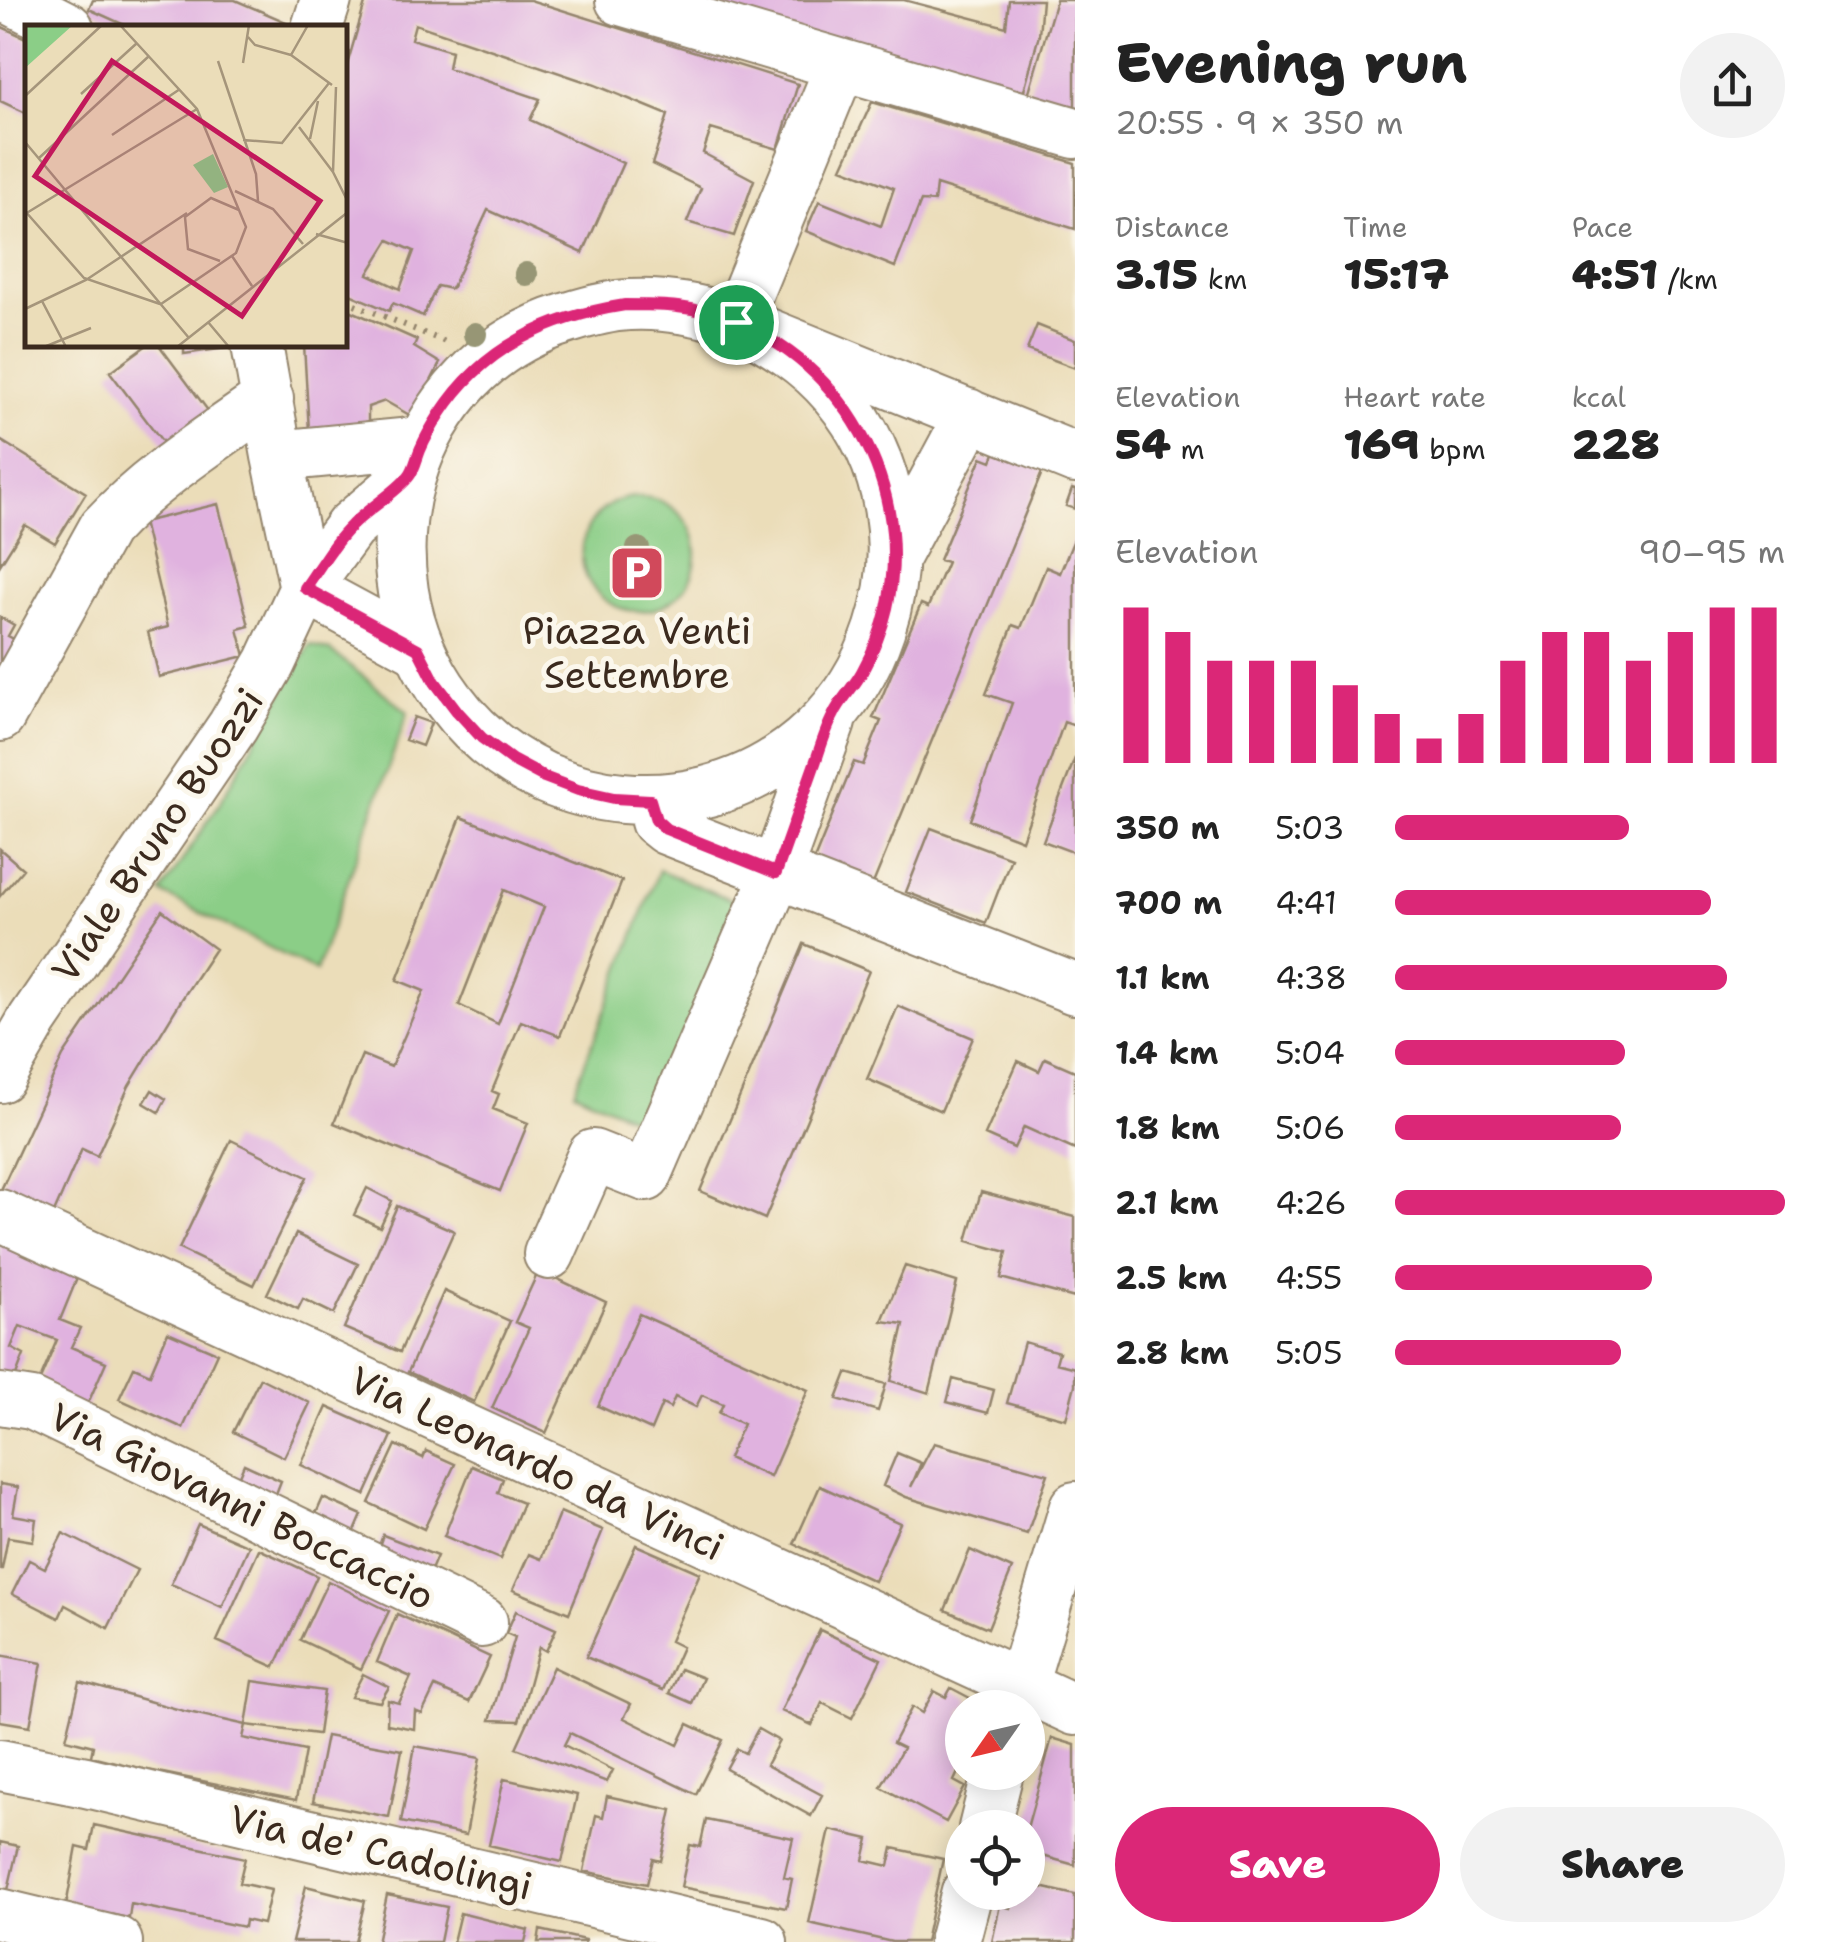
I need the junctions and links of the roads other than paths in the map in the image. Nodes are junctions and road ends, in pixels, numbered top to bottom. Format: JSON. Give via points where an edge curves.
{"nodes":[{"id":1,"x":13,"y":0,"type":"edge"},
{"id":2,"x":78,"y":0,"type":"edge"},
{"id":3,"x":326,"y":0,"type":"edge"},
{"id":4,"x":622,"y":0,"type":"edge"},
{"id":5,"x":0,"y":14,"type":"edge"},
{"id":6,"x":62,"y":25,"type":"edge"},
{"id":7,"x":67,"y":25,"type":"edge"},
{"id":8,"x":318,"y":25,"type":"edge"},
{"id":9,"x":25,"y":26,"type":"edge"},
{"id":10,"x":841,"y":65,"type":"junction"},
{"id":11,"x":1075,"y":133,"type":"edge"},
{"id":12,"x":736,"y":322,"type":"junction"},
{"id":13,"x":259,"y":348,"type":"edge"},
{"id":14,"x":268,"y":398,"type":"junction"},
{"id":15,"x":968,"y":414,"type":"junction"},
{"id":16,"x":277,"y":456,"type":"junction"},
{"id":17,"x":1075,"y":458,"type":"edge"},
{"id":18,"x":417,"y":459,"type":"junction"},
{"id":19,"x":894,"y":557,"type":"junction"},
{"id":20,"x":305,"y":588,"type":"junction"},
{"id":21,"x":418,"y":649,"type":"junction"},
{"id":22,"x":834,"y":712,"type":"junction"},
{"id":23,"x":0,"y":716,"type":"edge"},
{"id":24,"x":650,"y":800,"type":"junction"},
{"id":25,"x":776,"y":873,"type":"junction"},
{"id":26,"x":1075,"y":990,"type":"edge"},
{"id":27,"x":0,"y":1077,"type":"edge"},
{"id":28,"x":0,"y":1215,"type":"edge"},
{"id":29,"x":548,"y":1254,"type":"dead end"},
{"id":30,"x":0,"y":1399,"type":"edge"},
{"id":31,"x":1075,"y":1507,"type":"edge"},
{"id":32,"x":482,"y":1622,"type":"dead end"},
{"id":33,"x":1003,"y":1690,"type":"edge"},
{"id":34,"x":1020,"y":1690,"type":"edge"},
{"id":35,"x":1045,"y":1703,"type":"edge"},
{"id":36,"x":1075,"y":1710,"type":"edge"},
{"id":37,"x":0,"y":1764,"type":"edge"},
{"id":38,"x":962,"y":1910,"type":"edge"},
{"id":39,"x":0,"y":1914,"type":"edge"},
{"id":40,"x":116,"y":1942,"type":"edge"},
{"id":41,"x":762,"y":1942,"type":"edge"},
{"id":42,"x":954,"y":1942,"type":"edge"}],
"edges":[{"from":1,"to":6,"type":"street"},
{"from":2,"to":7,"type":"street"},
{"from":3,"to":8,"type":"street"},
{"from":4,"to":10,"type":"street"},
{"from":5,"to":9,"type":"street"},
{"from":10,"to":11,"type":"street"},
{"from":10,"to":12,"type":"street"},
{"from":12,"to":15,"type":"street"},
{"from":12,"to":18,"type":"street","via":[[663,305],[592,310],[552,322],[488,360],[452,398]]},
{"from":12,"to":19,"type":"street","via":[[816,372],[856,422],[882,480]]},
{"from":13,"to":14,"type":"street"},
{"from":14,"to":16,"type":"street"},
{"from":14,"to":23,"type":"street","via":[[104,528]]},
{"from":15,"to":17,"type":"street"},
{"from":15,"to":19,"type":"street"},
{"from":16,"to":18,"type":"street"},
{"from":16,"to":20,"type":"street"},
{"from":18,"to":20,"type":"street","via":[[350,527]]},
{"from":18,"to":21,"type":"street","via":[[400,519],[398,563]]},
{"from":19,"to":22,"type":"street","via":[[878,636]]},
{"from":20,"to":21,"type":"street"},
{"from":20,"to":27,"type":"street","name":"Viale Bruno Buozzi","via":[[233,726]]},
{"from":21,"to":24,"type":"street","via":[[457,711],[512,760],[578,790]]},
{"from":22,"to":24,"type":"street","via":[[790,754],[758,773],[706,792]]},
{"from":22,"to":25,"type":"street"},
{"from":24,"to":25,"type":"street","via":[[666,829]]},
{"from":25,"to":26,"type":"street"},
{"from":25,"to":29,"type":"street","via":[[646,1176],[593,1155]]},
{"from":28,"to":33,"type":"street","name":"Via Leonardo da Vinci"},
{"from":30,"to":32,"type":"street","name":"Via Giovanni Boccaccio","via":[[32,1404]]},
{"from":31,"to":34,"type":"street"},
{"from":35,"to":36,"type":"street","name":"Via Leonardo da Vinci"},
{"from":37,"to":41,"type":"street","name":"Via de' Cadolingi"},
{"from":38,"to":42,"type":"street"},
{"from":39,"to":40,"type":"street"}]}
